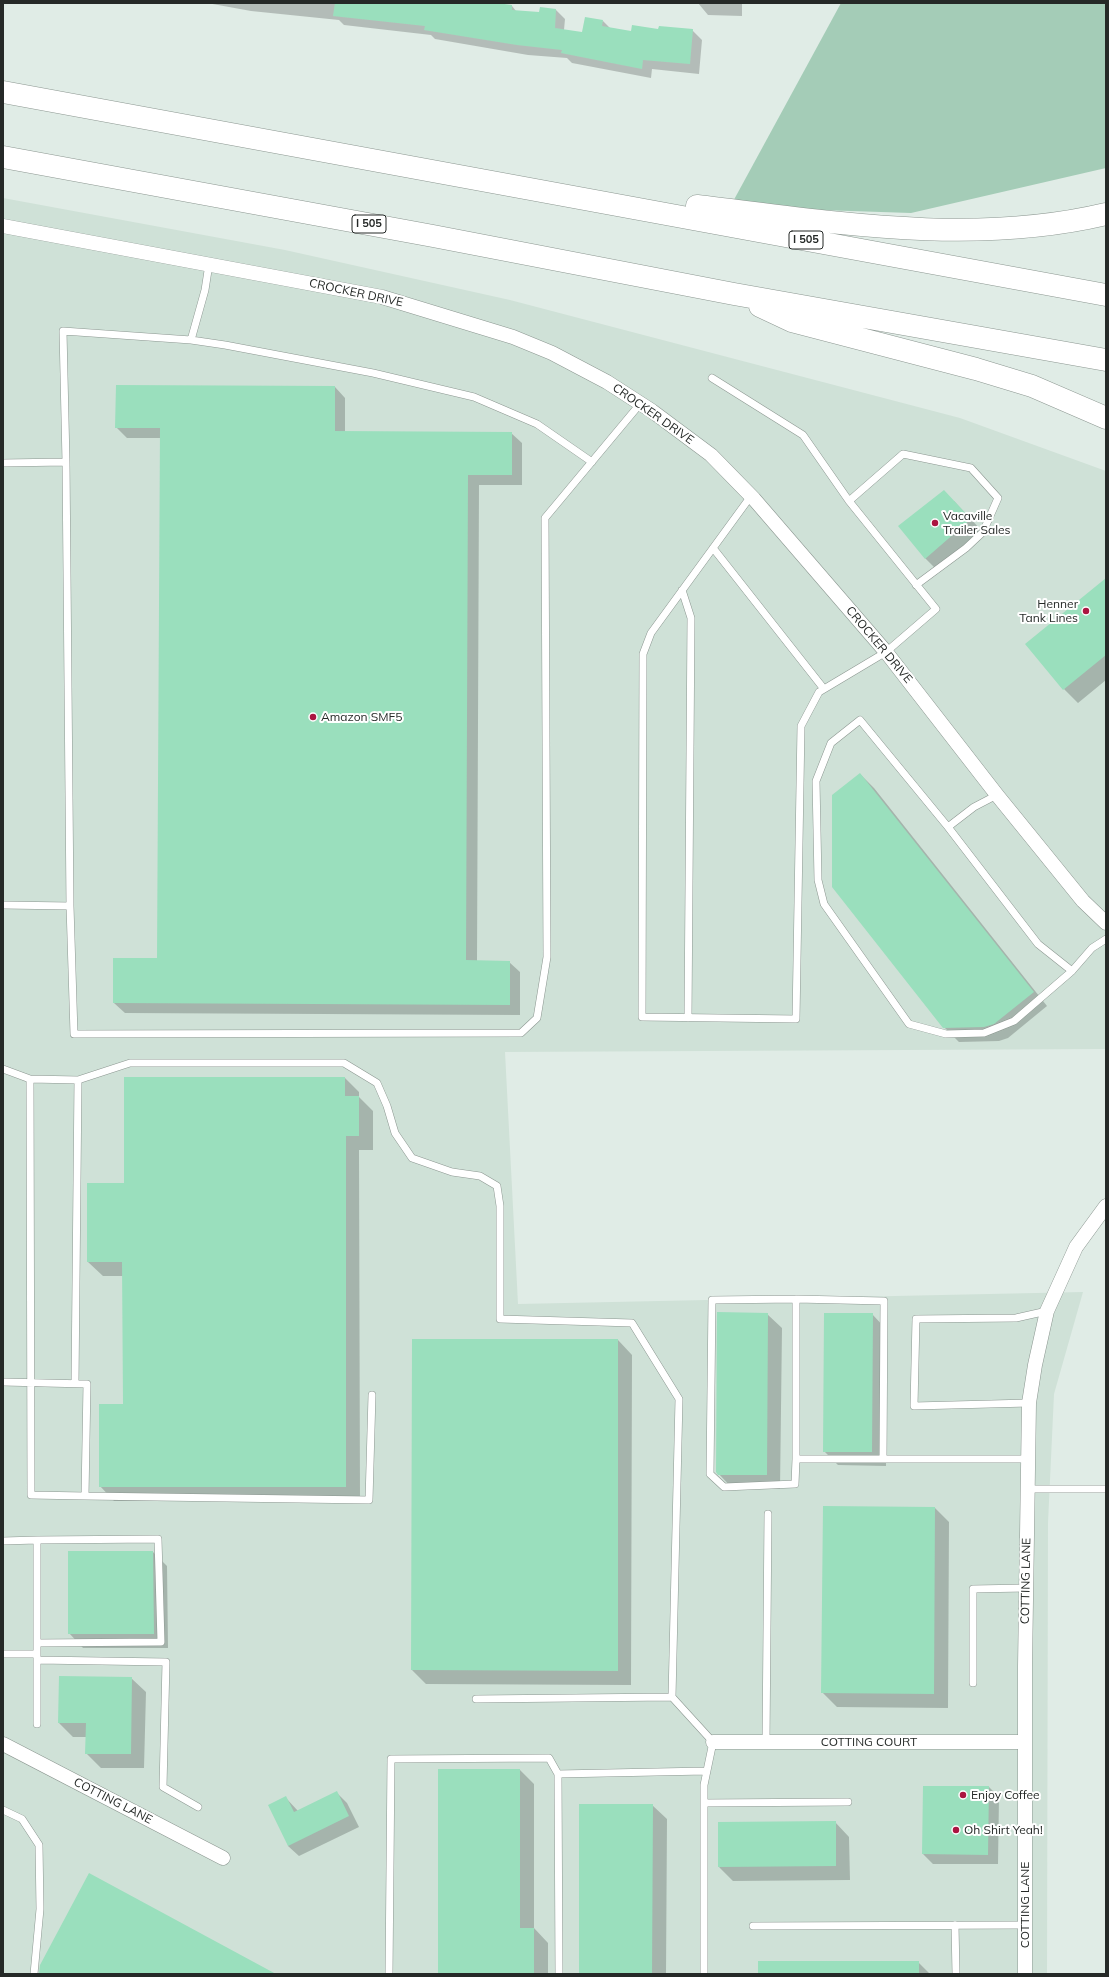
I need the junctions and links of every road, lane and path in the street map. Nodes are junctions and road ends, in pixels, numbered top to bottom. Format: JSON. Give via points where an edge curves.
{"nodes":[{"id":1,"x":3,"y":92,"type":"edge"},
{"id":2,"x":3,"y":157,"type":"edge"},
{"id":3,"x":505,"y":184,"type":"junction"},
{"id":4,"x":1106,"y":214,"type":"edge"},
{"id":5,"x":3,"y":226,"type":"edge"},
{"id":6,"x":209,"y":264,"type":"junction"},
{"id":7,"x":734,"y":294,"type":"junction"},
{"id":8,"x":1106,"y":295,"type":"edge"},
{"id":9,"x":191,"y":340,"type":"junction"},
{"id":10,"x":1106,"y":360,"type":"edge"},
{"id":11,"x":712,"y":378,"type":"dead end"},
{"id":12,"x":640,"y":404,"type":"junction"},
{"id":13,"x":1106,"y":418,"type":"edge"},
{"id":14,"x":66,"y":462,"type":"junction"},
{"id":15,"x":592,"y":462,"type":"junction"},
{"id":16,"x":3,"y":463,"type":"edge"},
{"id":17,"x":751,"y":496,"type":"junction"},
{"id":18,"x":849,"y":501,"type":"junction"},
{"id":19,"x":714,"y":548,"type":"junction"},
{"id":20,"x":916,"y":585,"type":"junction"},
{"id":21,"x":682,"y":590,"type":"junction"},
{"id":22,"x":886,"y":652,"type":"junction"},
{"id":23,"x":824,"y":688,"type":"junction"},
{"id":24,"x":997,"y":794,"type":"junction"},
{"id":25,"x":948,"y":827,"type":"junction"},
{"id":26,"x":3,"y":905,"type":"edge"},
{"id":27,"x":70,"y":906,"type":"junction"},
{"id":28,"x":1106,"y":923,"type":"edge"},
{"id":29,"x":1106,"y":939,"type":"edge"},
{"id":30,"x":1072,"y":971,"type":"junction"},
{"id":31,"x":688,"y":1018,"type":"junction"},
{"id":32,"x":3,"y":1068,"type":"edge"},
{"id":33,"x":30,"y":1079,"type":"junction"},
{"id":34,"x":78,"y":1080,"type":"junction"},
{"id":35,"x":1106,"y":1206,"type":"edge"},
{"id":36,"x":796,"y":1299,"type":"junction"},
{"id":37,"x":1047,"y":1310,"type":"junction"},
{"id":38,"x":3,"y":1382,"type":"edge"},
{"id":39,"x":32,"y":1383,"type":"junction"},
{"id":40,"x":75,"y":1383,"type":"junction"},
{"id":41,"x":372,"y":1395,"type":"dead end"},
{"id":42,"x":1029,"y":1403,"type":"junction"},
{"id":43,"x":796,"y":1459,"type":"junction"},
{"id":44,"x":883,"y":1459,"type":"junction"},
{"id":45,"x":1028,"y":1459,"type":"junction"},
{"id":46,"x":1027,"y":1489,"type":"junction"},
{"id":47,"x":1106,"y":1489,"type":"edge"},
{"id":48,"x":84,"y":1496,"type":"junction"},
{"id":49,"x":768,"y":1514,"type":"dead end"},
{"id":50,"x":37,"y":1540,"type":"junction"},
{"id":51,"x":3,"y":1541,"type":"edge"},
{"id":52,"x":1026,"y":1588,"type":"junction"},
{"id":53,"x":37,"y":1644,"type":"junction"},
{"id":54,"x":3,"y":1654,"type":"edge"},
{"id":55,"x":37,"y":1657,"type":"junction"},
{"id":56,"x":972,"y":1683,"type":"dead end"},
{"id":57,"x":672,"y":1698,"type":"junction"},
{"id":58,"x":476,"y":1699,"type":"dead end"},
{"id":59,"x":37,"y":1724,"type":"dead end"},
{"id":60,"x":713,"y":1742,"type":"junction"},
{"id":61,"x":766,"y":1742,"type":"junction"},
{"id":62,"x":1025,"y":1742,"type":"junction"},
{"id":63,"x":3,"y":1744,"type":"edge"},
{"id":64,"x":706,"y":1770,"type":"junction"},
{"id":65,"x":558,"y":1774,"type":"junction"},
{"id":66,"x":848,"y":1802,"type":"dead end"},
{"id":67,"x":704,"y":1803,"type":"junction"},
{"id":68,"x":198,"y":1808,"type":"dead end"},
{"id":69,"x":3,"y":1810,"type":"edge"},
{"id":70,"x":223,"y":1858,"type":"dead end"},
{"id":71,"x":1025,"y":1925,"type":"junction"},
{"id":72,"x":753,"y":1926,"type":"dead end"},
{"id":73,"x":955,"y":1926,"type":"junction"},
{"id":74,"x":34,"y":1974,"type":"edge"},
{"id":75,"x":389,"y":1974,"type":"edge"},
{"id":76,"x":559,"y":1974,"type":"edge"},
{"id":77,"x":704,"y":1974,"type":"edge"},
{"id":78,"x":956,"y":1974,"type":"edge"},
{"id":79,"x":1025,"y":1974,"type":"edge"}],
"edges":[{"from":1,"to":3,"type":"highway","number":"I 505"},
{"from":2,"to":7,"type":"highway","number":"I 505"},
{"from":3,"to":4,"type":"highway","via":[[869,226],[926,230],[1035,225]]},
{"from":3,"to":8,"type":"highway","number":"I 505"},
{"from":5,"to":6,"type":"street","name":"CROCKER DRIVE"},
{"from":6,"to":9,"type":"lane","via":[[205,290]]},
{"from":6,"to":12,"type":"street","name":"CROCKER DRIVE","via":[[382,297],[513,336],[607,382]]},
{"from":7,"to":10,"type":"highway","number":"I 505"},
{"from":7,"to":13,"type":"highway","via":[[792,321],[1032,386]]},
{"from":9,"to":14,"type":"lane","via":[[63,331]]},
{"from":9,"to":15,"type":"lane","via":[[373,373],[474,397],[537,424]]},
{"from":11,"to":18,"type":"lane","via":[[803,435]]},
{"from":12,"to":15,"type":"lane"},
{"from":12,"to":17,"type":"street","name":"CROCKER DRIVE","via":[[711,455]]},
{"from":14,"to":16,"type":"lane"},
{"from":14,"to":27,"type":"lane"},
{"from":15,"to":27,"type":"lane","via":[[545,518],[547,957],[537,1018],[521,1033],[74,1034]]},
{"from":17,"to":19,"type":"lane"},
{"from":17,"to":22,"type":"street","name":"CROCKER DRIVE"},
{"from":18,"to":20,"type":"lane"},
{"from":18,"to":20,"type":"lane","via":[[903,454],[971,468],[998,498],[983,532],[966,548]]},
{"from":19,"to":21,"type":"lane"},
{"from":19,"to":23,"type":"lane"},
{"from":20,"to":22,"type":"lane","via":[[936,609]]},
{"from":21,"to":31,"type":"lane","via":[[691,618]]},
{"from":21,"to":31,"type":"lane","via":[[651,633],[643,654],[642,1017]]},
{"from":22,"to":23,"type":"lane"},
{"from":22,"to":24,"type":"street","name":"CROCKER DRIVE"},
{"from":23,"to":31,"type":"lane","via":[[819,692],[801,726],[796,1019]]},
{"from":24,"to":25,"type":"lane","via":[[974,807]]},
{"from":24,"to":28,"type":"street","name":"CROCKER DRIVE","via":[[1083,901]]},
{"from":25,"to":30,"type":"lane","via":[[1038,944]]},
{"from":25,"to":30,"type":"lane","via":[[860,720],[831,743],[816,782],[818,880],[824,904],[909,1024],[946,1034],[984,1032],[1014,1021]]},
{"from":26,"to":27,"type":"lane"},
{"from":29,"to":30,"type":"lane","via":[[1092,948]]},
{"from":32,"to":33,"type":"lane"},
{"from":33,"to":34,"type":"lane"},
{"from":33,"to":39,"type":"lane"},
{"from":34,"to":40,"type":"lane"},
{"from":34,"to":57,"type":"lane","via":[[130,1063],[344,1063],[377,1083],[388,1106],[395,1133],[412,1158],[452,1172],[480,1176],[497,1186],[500,1206],[500,1319],[632,1323],[679,1399]]},
{"from":35,"to":37,"type":"street","name":"COTTING LANE","via":[[1076,1247]]},
{"from":36,"to":43,"type":"lane"},
{"from":36,"to":43,"type":"lane","via":[[712,1300],[710,1474],[724,1486],[795,1484]]},
{"from":36,"to":44,"type":"lane","via":[[884,1301]]},
{"from":37,"to":42,"type":"street","name":"COTTING LANE"},
{"from":37,"to":42,"type":"lane","via":[[1016,1318],[916,1319],[914,1406]]},
{"from":38,"to":39,"type":"lane"},
{"from":39,"to":40,"type":"lane"},
{"from":39,"to":48,"type":"lane","via":[[31,1495]]},
{"from":40,"to":48,"type":"lane","via":[[87,1384]]},
{"from":41,"to":48,"type":"lane","via":[[369,1500]]},
{"from":42,"to":45,"type":"street","name":"COTTING LANE"},
{"from":43,"to":44,"type":"lane"},
{"from":44,"to":45,"type":"lane"},
{"from":45,"to":46,"type":"street","name":"COTTING LANE"},
{"from":46,"to":47,"type":"lane"},
{"from":46,"to":52,"type":"street","name":"COTTING LANE"},
{"from":49,"to":61,"type":"lane"},
{"from":50,"to":51,"type":"lane"},
{"from":50,"to":53,"type":"lane"},
{"from":50,"to":53,"type":"lane","via":[[158,1539],[161,1642]]},
{"from":52,"to":56,"type":"lane","via":[[973,1590]]},
{"from":52,"to":62,"type":"street","name":"COTTING LANE"},
{"from":53,"to":55,"type":"lane"},
{"from":54,"to":55,"type":"lane"},
{"from":55,"to":59,"type":"lane"},
{"from":55,"to":68,"type":"lane","via":[[166,1662],[163,1787]]},
{"from":57,"to":58,"type":"lane"},
{"from":57,"to":60,"type":"lane"},
{"from":60,"to":61,"type":"street","name":"COTTING COURT"},
{"from":60,"to":64,"type":"lane"},
{"from":61,"to":62,"type":"street","name":"COTTING COURT"},
{"from":62,"to":71,"type":"street","name":"COTTING LANE"},
{"from":63,"to":70,"type":"street","name":"COTTING LANE"},
{"from":64,"to":65,"type":"lane"},
{"from":64,"to":67,"type":"lane"},
{"from":65,"to":75,"type":"lane","via":[[549,1758],[391,1759]]},
{"from":65,"to":76,"type":"lane"},
{"from":66,"to":67,"type":"lane"},
{"from":67,"to":77,"type":"lane"},
{"from":69,"to":74,"type":"lane","via":[[22,1819],[39,1845],[40,1909]]},
{"from":71,"to":73,"type":"lane"},
{"from":71,"to":79,"type":"street","name":"COTTING LANE"},
{"from":72,"to":73,"type":"lane"},
{"from":73,"to":78,"type":"lane"}]}
